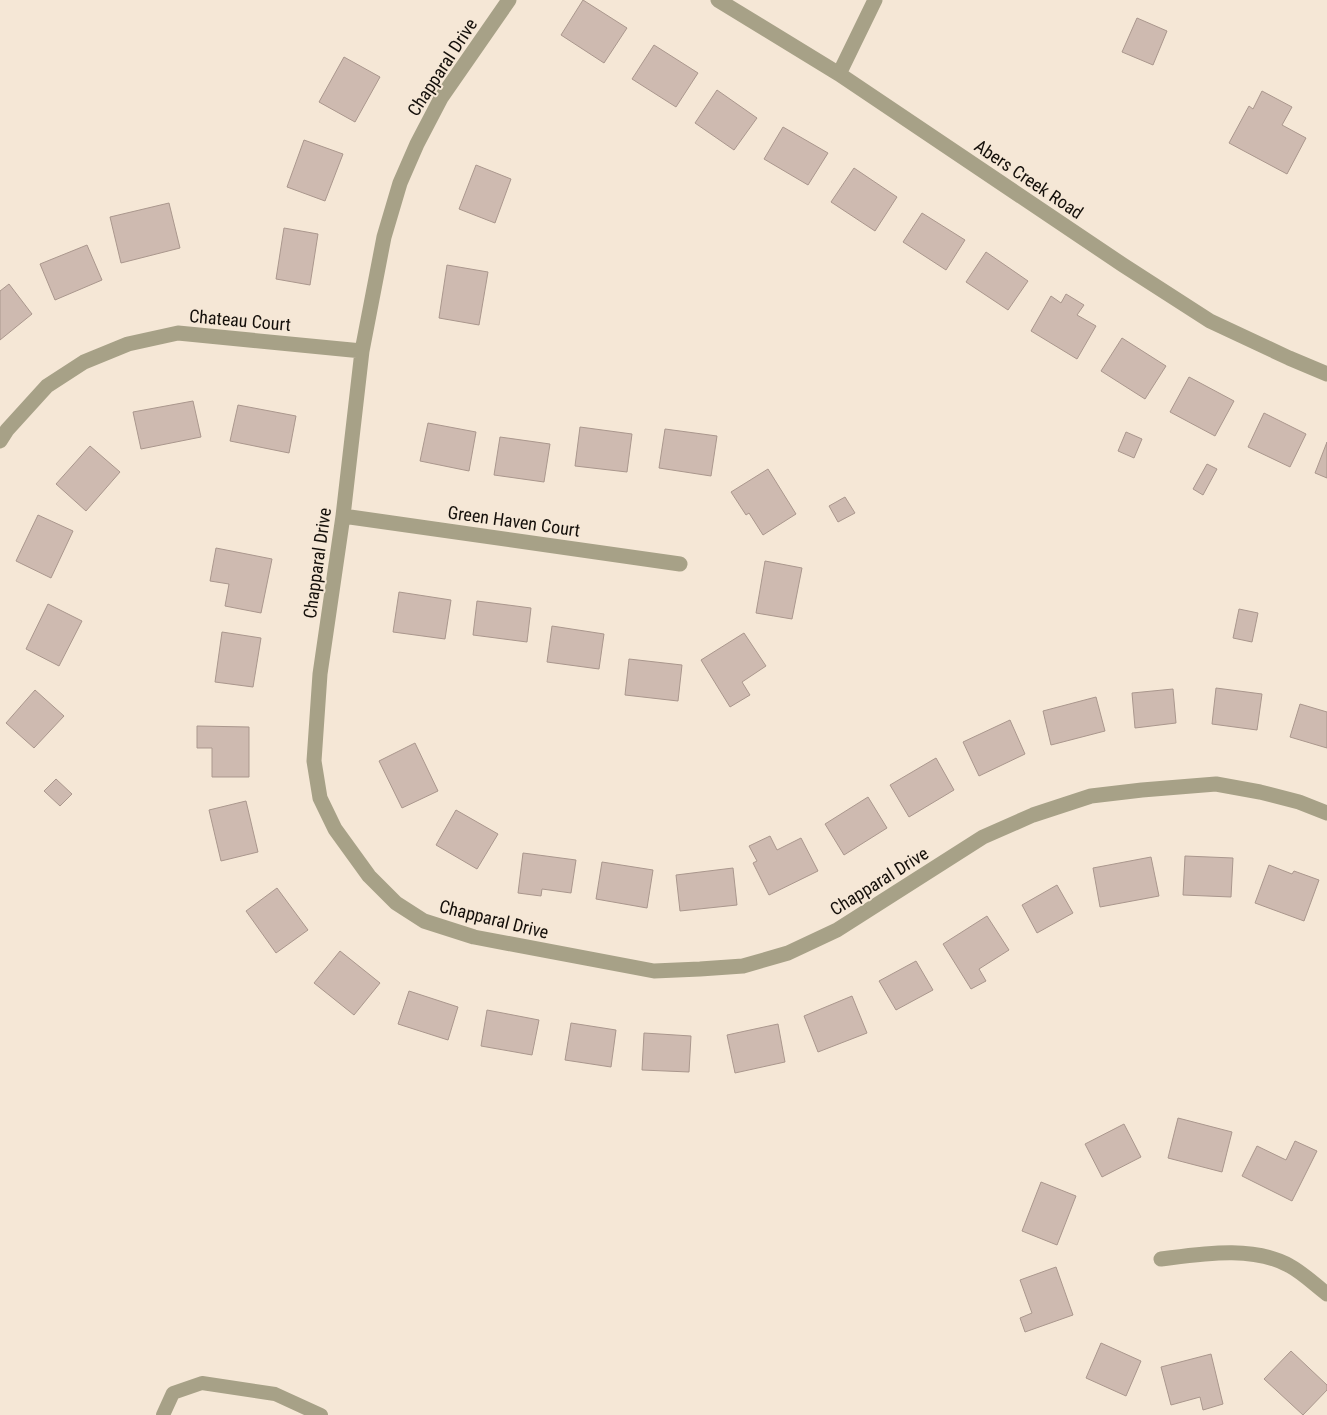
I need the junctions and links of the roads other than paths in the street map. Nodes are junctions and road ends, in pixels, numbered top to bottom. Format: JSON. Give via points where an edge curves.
{"nodes":[{"id":1,"x":509,"y":0,"type":"edge"},
{"id":2,"x":718,"y":0,"type":"edge"},
{"id":3,"x":875,"y":0,"type":"edge"},
{"id":4,"x":839,"y":74,"type":"junction"},
{"id":5,"x":362,"y":350,"type":"junction"},
{"id":6,"x":1327,"y":374,"type":"edge"},
{"id":7,"x":0,"y":441,"type":"edge"},
{"id":8,"x":343,"y":516,"type":"junction"},
{"id":9,"x":680,"y":564,"type":"dead end"},
{"id":10,"x":1327,"y":813,"type":"edge"},
{"id":11,"x":1161,"y":1259,"type":"dead end"},
{"id":12,"x":1327,"y":1294,"type":"edge"},
{"id":13,"x":162,"y":1415,"type":"edge"},
{"id":14,"x":320,"y":1415,"type":"edge"}],
"edges":[{"from":1,"to":5,"type":"street","name":"Chapparal Drive","via":[[440,98],[400,184],[384,237]]},
{"from":2,"to":4,"type":"street","name":"Abers Creek Road"},
{"from":3,"to":4,"type":"street"},
{"from":4,"to":6,"type":"street","name":"Abers Creek Road","via":[[1210,321]]},
{"from":5,"to":7,"type":"street","name":"Chateau Court","via":[[178,333],[128,344],[84,362],[47,386]]},
{"from":5,"to":8,"type":"street","name":"Chapparal Drive"},
{"from":8,"to":9,"type":"street","name":"Green Haven Court"},
{"from":8,"to":10,"type":"street","name":"Chapparal Drive","via":[[320,674],[314,762],[320,798],[336,829],[369,876],[396,903],[424,921],[474,937],[654,971],[743,966],[788,953],[837,930],[983,837],[1033,815],[1091,796],[1216,784],[1299,802]]},
{"from":11,"to":12,"type":"street","via":[[1219,1252],[1259,1255],[1290,1266]]},
{"from":13,"to":14,"type":"lane","via":[[173,1393],[202,1383],[275,1394]]}]}
